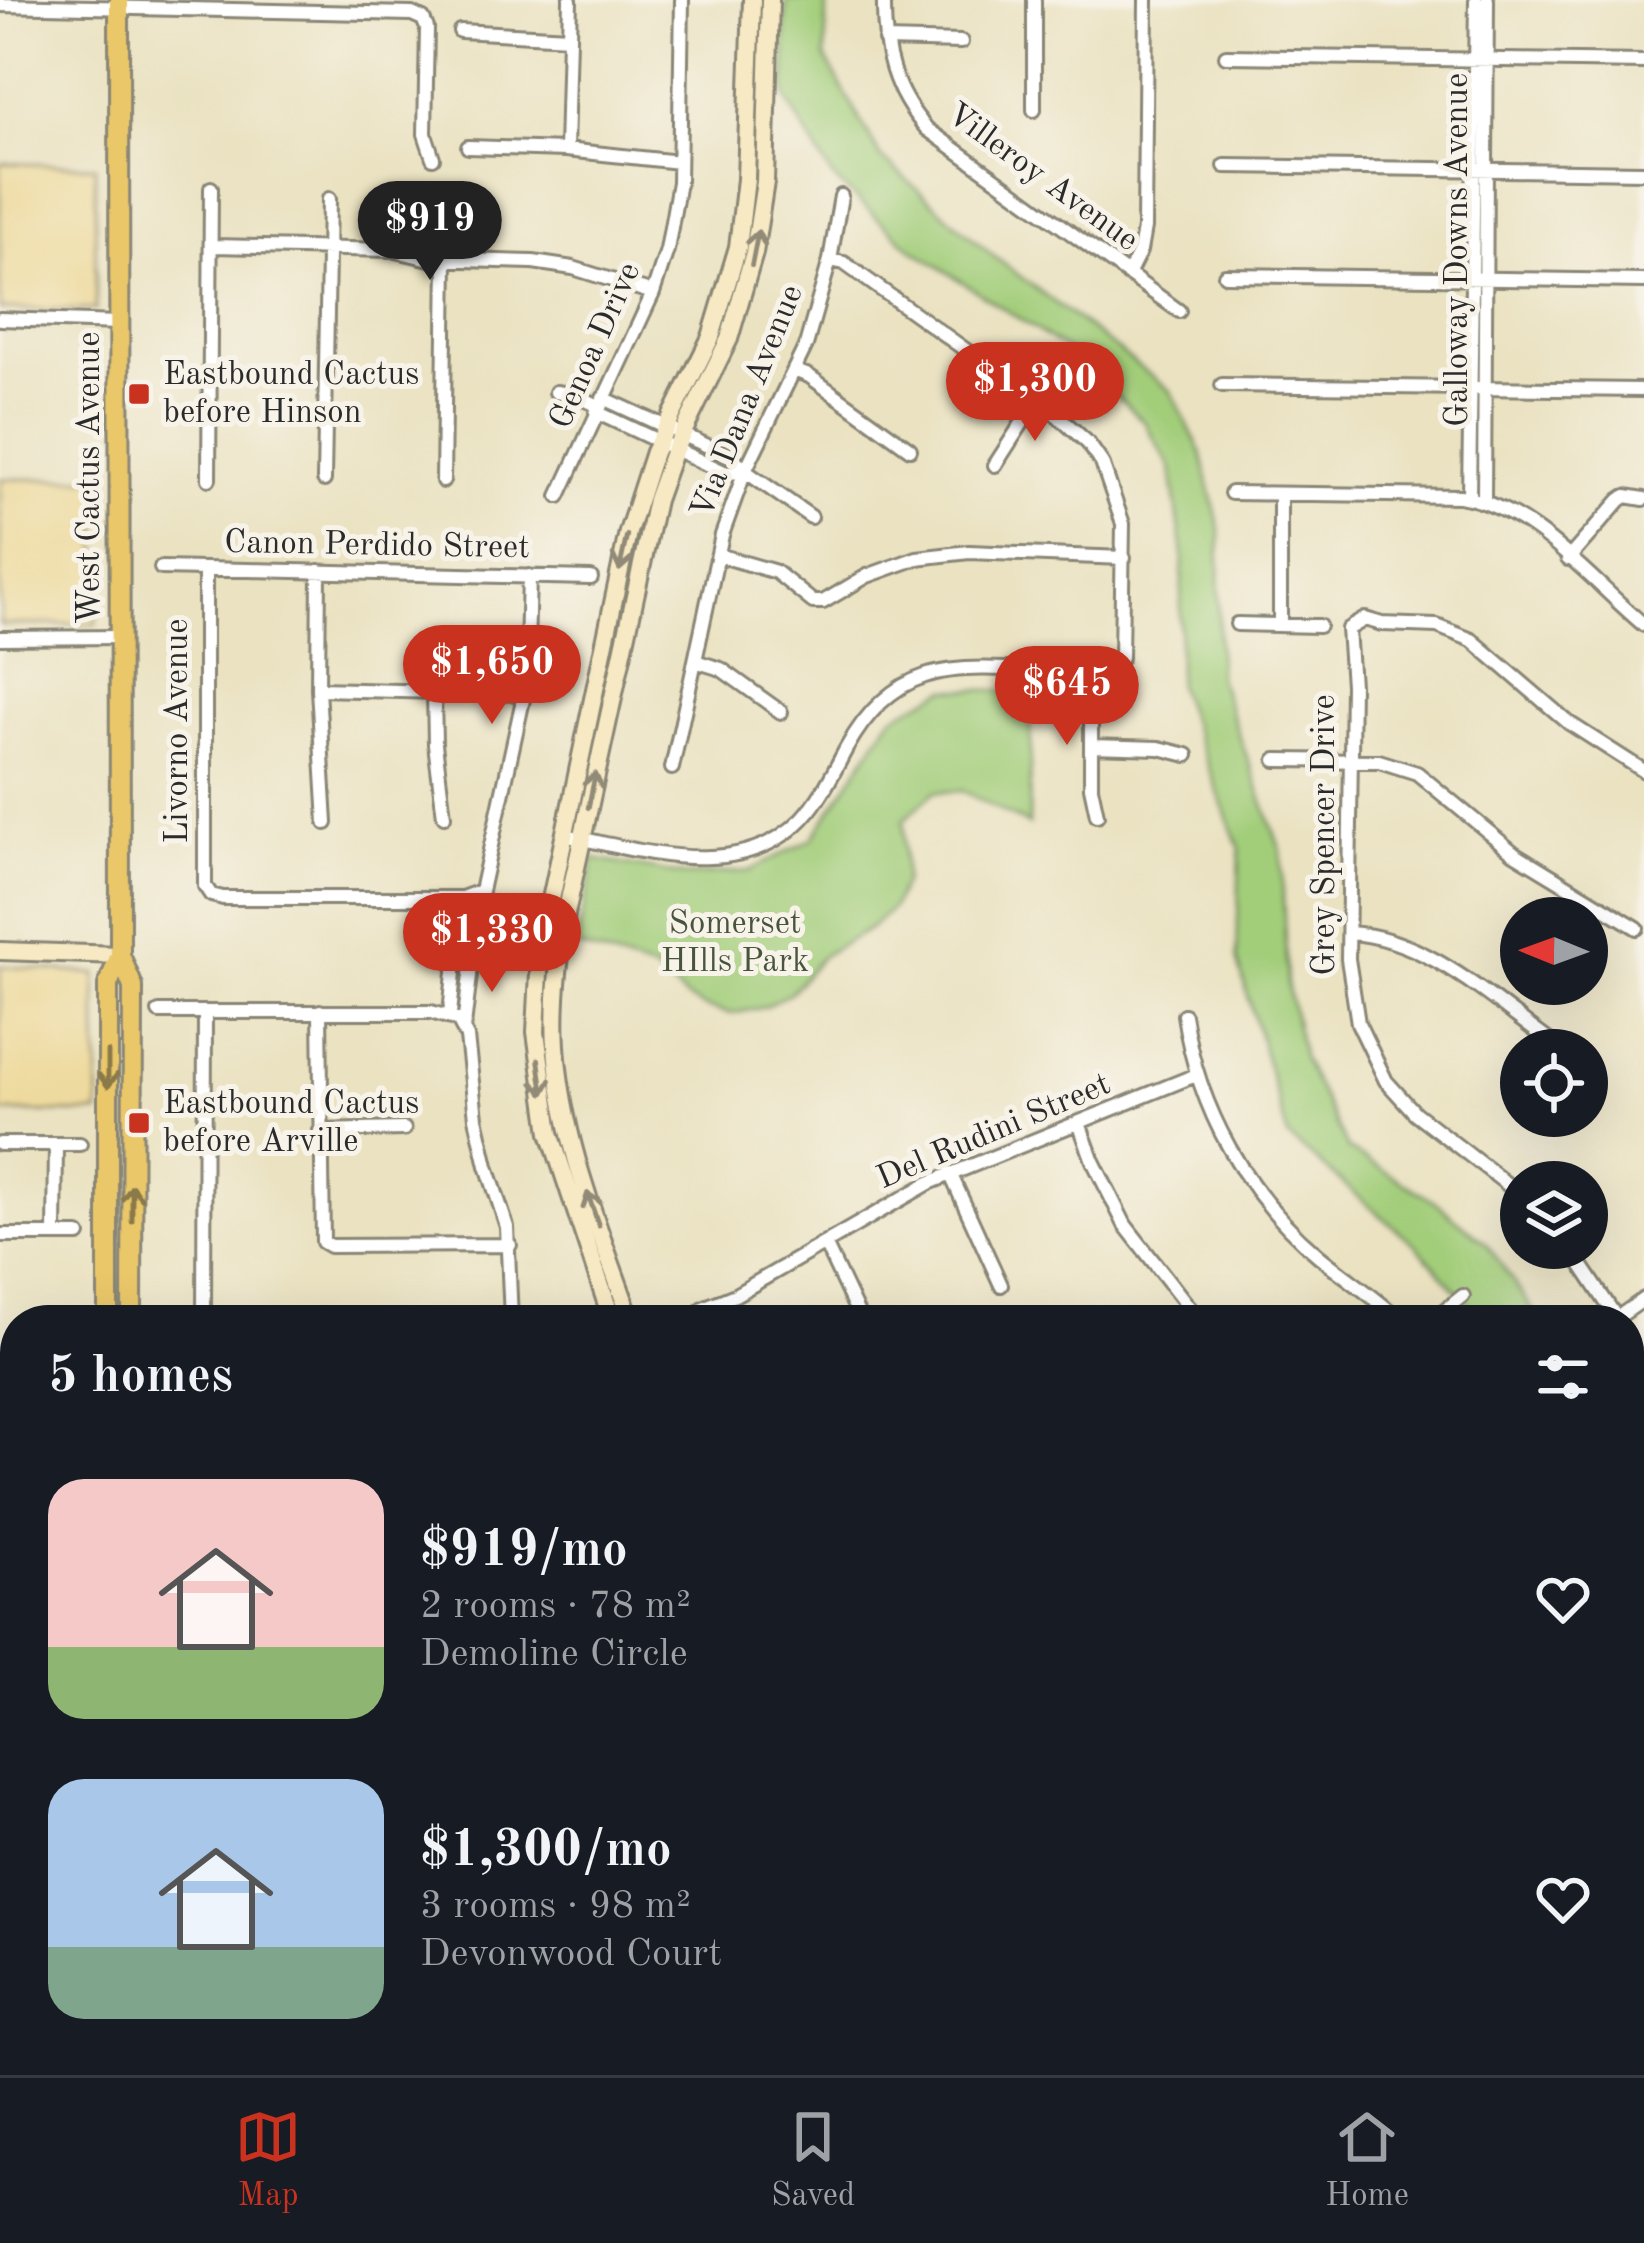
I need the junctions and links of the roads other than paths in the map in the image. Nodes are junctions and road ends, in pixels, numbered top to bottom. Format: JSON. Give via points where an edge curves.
{"nodes":[{"id":1,"x":570,"y":0,"type":"edge"},
{"id":2,"x":682,"y":0,"type":"edge"},
{"id":3,"x":752,"y":0,"type":"edge"},
{"id":4,"x":770,"y":0,"type":"edge"},
{"id":5,"x":884,"y":0,"type":"edge"},
{"id":6,"x":1034,"y":0,"type":"edge"},
{"id":7,"x":1146,"y":0,"type":"edge"},
{"id":8,"x":1476,"y":0,"type":"edge"},
{"id":9,"x":1487,"y":0,"type":"edge"},
{"id":10,"x":119,"y":3,"type":"edge"},
{"id":11,"x":0,"y":5,"type":"edge"},
{"id":12,"x":460,"y":31,"type":"dead end"},
{"id":13,"x":569,"y":37,"type":"junction"},
{"id":14,"x":885,"y":40,"type":"junction"},
{"id":15,"x":961,"y":42,"type":"dead end"},
{"id":16,"x":1226,"y":56,"type":"dead end"},
{"id":17,"x":1480,"y":60,"type":"junction"},
{"id":18,"x":1644,"y":62,"type":"edge"},
{"id":19,"x":1034,"y":110,"type":"dead end"},
{"id":20,"x":468,"y":147,"type":"dead end"},
{"id":21,"x":566,"y":150,"type":"junction"},
{"id":22,"x":433,"y":158,"type":"dead end"},
{"id":23,"x":679,"y":162,"type":"junction"},
{"id":24,"x":1225,"y":166,"type":"dead end"},
{"id":25,"x":1479,"y":169,"type":"junction"},
{"id":26,"x":1644,"y":172,"type":"edge"},
{"id":27,"x":211,"y":188,"type":"dead end"},
{"id":28,"x":841,"y":196,"type":"dead end"},
{"id":29,"x":328,"y":199,"type":"dead end"},
{"id":30,"x":213,"y":246,"type":"junction"},
{"id":31,"x":329,"y":249,"type":"junction"},
{"id":32,"x":446,"y":259,"type":"junction"},
{"id":33,"x":830,"y":260,"type":"junction"},
{"id":34,"x":1225,"y":274,"type":"dead end"},
{"id":35,"x":1128,"y":275,"type":"junction"},
{"id":36,"x":1478,"y":279,"type":"junction"},
{"id":37,"x":1644,"y":281,"type":"edge"},
{"id":38,"x":653,"y":293,"type":"junction"},
{"id":39,"x":1178,"y":311,"type":"dead end"},
{"id":40,"x":0,"y":319,"type":"edge"},
{"id":41,"x":119,"y":323,"type":"junction"},
{"id":42,"x":796,"y":371,"type":"junction"},
{"id":43,"x":1222,"y":385,"type":"dead end"},
{"id":44,"x":1477,"y":388,"type":"junction"},
{"id":45,"x":1644,"y":390,"type":"edge"},
{"id":46,"x":556,"y":392,"type":"dead end"},
{"id":47,"x":1036,"y":400,"type":"junction"},
{"id":48,"x":599,"y":406,"type":"junction"},
{"id":49,"x":671,"y":438,"type":"junction"},
{"id":50,"x":910,"y":449,"type":"dead end"},
{"id":51,"x":995,"y":465,"type":"dead end"},
{"id":52,"x":745,"y":471,"type":"junction"},
{"id":53,"x":209,"y":478,"type":"dead end"},
{"id":54,"x":324,"y":480,"type":"dead end"},
{"id":55,"x":443,"y":482,"type":"dead end"},
{"id":56,"x":1231,"y":494,"type":"dead end"},
{"id":57,"x":1280,"y":494,"type":"junction"},
{"id":58,"x":559,"y":496,"type":"dead end"},
{"id":59,"x":1469,"y":497,"type":"junction"},
{"id":60,"x":1644,"y":499,"type":"edge"},
{"id":61,"x":1484,"y":501,"type":"junction"},
{"id":62,"x":811,"y":517,"type":"dead end"},
{"id":63,"x":718,"y":555,"type":"junction"},
{"id":64,"x":1124,"y":559,"type":"junction"},
{"id":65,"x":1568,"y":559,"type":"junction"},
{"id":66,"x":161,"y":568,"type":"dead end"},
{"id":67,"x":205,"y":569,"type":"junction"},
{"id":68,"x":319,"y":571,"type":"junction"},
{"id":69,"x":529,"y":576,"type":"junction"},
{"id":70,"x":591,"y":578,"type":"dead end"},
{"id":71,"x":1237,"y":624,"type":"dead end"},
{"id":72,"x":1280,"y":625,"type":"junction"},
{"id":73,"x":1319,"y":626,"type":"dead end"},
{"id":74,"x":1644,"y":626,"type":"edge"},
{"id":75,"x":122,"y":637,"type":"junction"},
{"id":76,"x":0,"y":638,"type":"edge"},
{"id":77,"x":694,"y":661,"type":"junction"},
{"id":78,"x":1091,"y":674,"type":"junction"},
{"id":79,"x":318,"y":689,"type":"junction"},
{"id":80,"x":434,"y":692,"type":"junction"},
{"id":81,"x":524,"y":694,"type":"junction"},
{"id":82,"x":781,"y":712,"type":"dead end"},
{"id":83,"x":1091,"y":746,"type":"junction"},
{"id":84,"x":1187,"y":755,"type":"dead end"},
{"id":85,"x":1276,"y":760,"type":"dead end"},
{"id":86,"x":1350,"y":761,"type":"junction"},
{"id":87,"x":672,"y":768,"type":"dead end"},
{"id":88,"x":1644,"y":771,"type":"edge"},
{"id":89,"x":1097,"y":815,"type":"dead end"},
{"id":90,"x":443,"y":816,"type":"dead end"},
{"id":91,"x":326,"y":823,"type":"dead end"},
{"id":92,"x":573,"y":837,"type":"junction"},
{"id":93,"x":472,"y":895,"type":"junction"},
{"id":94,"x":1637,"y":928,"type":"dead end"},
{"id":95,"x":459,"y":931,"type":"junction"},
{"id":96,"x":481,"y":932,"type":"junction"},
{"id":97,"x":1349,"y":933,"type":"junction"},
{"id":98,"x":456,"y":950,"type":"junction"},
{"id":99,"x":0,"y":952,"type":"edge"},
{"id":100,"x":540,"y":952,"type":"junction"},
{"id":101,"x":560,"y":954,"type":"junction"},
{"id":102,"x":120,"y":956,"type":"junction"},
{"id":103,"x":477,"y":956,"type":"junction"},
{"id":104,"x":320,"y":1011,"type":"junction"},
{"id":105,"x":159,"y":1012,"type":"dead end"},
{"id":106,"x":205,"y":1012,"type":"junction"},
{"id":107,"x":1184,"y":1015,"type":"dead end"},
{"id":108,"x":458,"y":1020,"type":"junction"},
{"id":109,"x":1531,"y":1029,"type":"edge"},
{"id":110,"x":1196,"y":1075,"type":"junction"},
{"id":111,"x":1079,"y":1124,"type":"junction"},
{"id":112,"x":404,"y":1129,"type":"dead end"},
{"id":113,"x":320,"y":1131,"type":"junction"},
{"id":114,"x":0,"y":1144,"type":"edge"},
{"id":115,"x":56,"y":1144,"type":"junction"},
{"id":116,"x":80,"y":1144,"type":"dead end"},
{"id":117,"x":950,"y":1173,"type":"junction"},
{"id":118,"x":1500,"y":1179,"type":"edge"},
{"id":119,"x":0,"y":1235,"type":"edge"},
{"id":120,"x":55,"y":1235,"type":"junction"},
{"id":121,"x":79,"y":1235,"type":"dead end"},
{"id":122,"x":825,"y":1244,"type":"junction"},
{"id":123,"x":510,"y":1245,"type":"junction"},
{"id":124,"x":1584,"y":1269,"type":"edge"},
{"id":125,"x":1001,"y":1286,"type":"dead end"},
{"id":126,"x":1463,"y":1296,"type":"dead end"},
{"id":127,"x":108,"y":1305,"type":"edge"},
{"id":128,"x":132,"y":1305,"type":"edge"},
{"id":129,"x":204,"y":1305,"type":"edge"},
{"id":130,"x":511,"y":1305,"type":"edge"},
{"id":131,"x":607,"y":1305,"type":"edge"},
{"id":132,"x":626,"y":1305,"type":"edge"},
{"id":133,"x":710,"y":1305,"type":"edge"},
{"id":134,"x":854,"y":1305,"type":"edge"},
{"id":135,"x":1187,"y":1305,"type":"edge"},
{"id":136,"x":1381,"y":1305,"type":"edge"},
{"id":137,"x":1452,"y":1305,"type":"edge"},
{"id":138,"x":1608,"y":1305,"type":"edge"}],
"edges":[{"from":1,"to":13,"type":"street"},
{"from":2,"to":23,"type":"street","name":"Genoa Drive"},
{"from":3,"to":49,"type":"main road","via":[[738,247]]},
{"from":49,"to":4,"type":"main road","one_way":true,"via":[[729,339],[754,253],[765,182]]},
{"from":5,"to":14,"type":"street","name":"Villeroy Avenue"},
{"from":6,"to":19,"type":"street"},
{"from":7,"to":35,"type":"street","via":[[1144,229]]},
{"from":8,"to":17,"type":"street","name":"Galloway Downs Avenue"},
{"from":9,"to":17,"type":"street","name":"Galloway Downs Avenue"},
{"from":10,"to":11,"type":"street"},
{"from":10,"to":22,"type":"street","via":[[423,19],[425,134]]},
{"from":10,"to":41,"type":"main road","name":"West Cactus Avenue"},
{"from":12,"to":13,"type":"street"},
{"from":13,"to":21,"type":"street"},
{"from":14,"to":15,"type":"street"},
{"from":14,"to":35,"type":"street","name":"Villeroy Avenue","via":[[900,91],[928,129]]},
{"from":16,"to":17,"type":"street"},
{"from":17,"to":18,"type":"street"},
{"from":17,"to":25,"type":"street","name":"Galloway Downs Avenue"},
{"from":20,"to":21,"type":"street"},
{"from":21,"to":23,"type":"street"},
{"from":23,"to":38,"type":"street","name":"Genoa Drive"},
{"from":24,"to":25,"type":"street"},
{"from":25,"to":26,"type":"street"},
{"from":25,"to":36,"type":"street","name":"Galloway Downs Avenue"},
{"from":27,"to":30,"type":"street"},
{"from":28,"to":33,"type":"street","name":"Via Dana Avenue"},
{"from":29,"to":31,"type":"street"},
{"from":30,"to":31,"type":"street"},
{"from":30,"to":53,"type":"street"},
{"from":31,"to":32,"type":"street"},
{"from":31,"to":54,"type":"street"},
{"from":32,"to":38,"type":"street","via":[[573,268]]},
{"from":32,"to":55,"type":"street"},
{"from":33,"to":42,"type":"street","name":"Via Dana Avenue"},
{"from":33,"to":47,"type":"street"},
{"from":34,"to":36,"type":"street"},
{"from":35,"to":39,"type":"street","name":"Villeroy Avenue"},
{"from":36,"to":37,"type":"street"},
{"from":36,"to":44,"type":"street","name":"Galloway Downs Avenue"},
{"from":38,"to":48,"type":"street","name":"Genoa Drive"},
{"from":40,"to":41,"type":"street"},
{"from":41,"to":75,"type":"main road","name":"West Cactus Avenue"},
{"from":42,"to":50,"type":"street"},
{"from":42,"to":52,"type":"street","name":"Via Dana Avenue"},
{"from":43,"to":44,"type":"street"},
{"from":44,"to":45,"type":"street"},
{"from":44,"to":59,"type":"street","name":"Galloway Downs Avenue"},
{"from":44,"to":61,"type":"street","name":"Galloway Downs Avenue"},
{"from":46,"to":48,"type":"street"},
{"from":47,"to":51,"type":"street"},
{"from":47,"to":64,"type":"street","via":[[1102,463],[1124,524]]},
{"from":48,"to":49,"type":"street"},
{"from":48,"to":58,"type":"street","name":"Genoa Drive"},
{"from":49,"to":52,"type":"street","via":[[734,458]]},
{"from":49,"to":92,"type":"main road","via":[[628,532]]},
{"from":52,"to":62,"type":"street"},
{"from":52,"to":63,"type":"street","name":"Via Dana Avenue"},
{"from":56,"to":57,"type":"street"},
{"from":57,"to":59,"type":"street"},
{"from":57,"to":72,"type":"street"},
{"from":59,"to":61,"type":"street"},
{"from":60,"to":65,"type":"street","via":[[1620,500]]},
{"from":61,"to":65,"type":"street","via":[[1518,517]]},
{"from":63,"to":64,"type":"street","via":[[776,572],[813,602],[917,558]]},
{"from":63,"to":77,"type":"street","name":"Via Dana Avenue"},
{"from":64,"to":78,"type":"street","via":[[1122,650],[1116,664]]},
{"from":65,"to":74,"type":"street"},
{"from":66,"to":67,"type":"street","name":"Canon Perdido Street"},
{"from":67,"to":68,"type":"street","name":"Canon Perdido Street"},
{"from":67,"to":93,"type":"street","name":"Livorno Avenue","via":[[208,893]]},
{"from":68,"to":69,"type":"street","name":"Canon Perdido Street"},
{"from":68,"to":79,"type":"street"},
{"from":69,"to":70,"type":"street","name":"Canon Perdido Street"},
{"from":69,"to":81,"type":"street"},
{"from":71,"to":72,"type":"street"},
{"from":72,"to":73,"type":"street"},
{"from":75,"to":76,"type":"street"},
{"from":75,"to":102,"type":"main road","name":"West Cactus Avenue"},
{"from":77,"to":82,"type":"street","via":[[721,669]]},
{"from":77,"to":87,"type":"street","name":"Via Dana Avenue"},
{"from":78,"to":83,"type":"street"},
{"from":78,"to":92,"type":"street","via":[[956,671],[901,687],[863,720],[803,818],[751,850],[687,858]]},
{"from":79,"to":80,"type":"street"},
{"from":79,"to":91,"type":"street"},
{"from":80,"to":81,"type":"street"},
{"from":80,"to":90,"type":"street"},
{"from":81,"to":93,"type":"street"},
{"from":83,"to":84,"type":"street"},
{"from":83,"to":89,"type":"street"},
{"from":85,"to":86,"type":"street"},
{"from":86,"to":88,"type":"street","name":"Grey Spencer Drive","via":[[1347,634],[1365,619],[1460,634],[1569,723]]},
{"from":86,"to":94,"type":"street","via":[[1417,773],[1514,853]]},
{"from":86,"to":97,"type":"street","name":"Grey Spencer Drive"},
{"from":92,"to":100,"type":"main road"},
{"from":92,"to":101,"type":"main road"},
{"from":93,"to":95,"type":"street"},
{"from":93,"to":96,"type":"street"},
{"from":95,"to":96,"type":"street"},
{"from":95,"to":98,"type":"street"},
{"from":96,"to":100,"type":"street"},
{"from":96,"to":103,"type":"street"},
{"from":97,"to":109,"type":"street","via":[[1415,949]]},
{"from":97,"to":118,"type":"street","name":"Grey Spencer Drive","via":[[1358,1023],[1386,1081],[1433,1130]]},
{"from":98,"to":103,"type":"street"},
{"from":98,"to":108,"type":"street"},
{"from":99,"to":102,"type":"main road"},
{"from":100,"to":101,"type":"street"},
{"from":100,"to":103,"type":"street"},
{"from":100,"to":131,"type":"main road","one_way":true,"via":[[536,1032],[547,1117]]},
{"from":132,"to":101,"type":"main road","one_way":true,"via":[[564,1106],[556,1046]]},
{"from":102,"to":127,"type":"main road","name":"West Cactus Avenue","one_way":true,"via":[[108,985]]},
{"from":128,"to":102,"type":"main road","name":"West Cactus Avenue","one_way":true,"via":[[133,987]]},
{"from":103,"to":108,"type":"street"},
{"from":104,"to":106,"type":"street"},
{"from":104,"to":108,"type":"street","via":[[431,1012]]},
{"from":104,"to":113,"type":"street"},
{"from":105,"to":106,"type":"street"},
{"from":106,"to":129,"type":"street"},
{"from":107,"to":110,"type":"street"},
{"from":108,"to":123,"type":"street"},
{"from":110,"to":111,"type":"street","name":"Del Rudini Street"},
{"from":110,"to":136,"type":"street","via":[[1265,1202]]},
{"from":111,"to":117,"type":"street","name":"Del Rudini Street"},
{"from":111,"to":135,"type":"street","via":[[1125,1225]]},
{"from":112,"to":113,"type":"street"},
{"from":113,"to":123,"type":"street","via":[[323,1242]]},
{"from":114,"to":115,"type":"street"},
{"from":115,"to":116,"type":"street"},
{"from":115,"to":120,"type":"street"},
{"from":117,"to":122,"type":"street","name":"Del Rudini Street"},
{"from":117,"to":125,"type":"street"},
{"from":119,"to":120,"type":"street"},
{"from":120,"to":121,"type":"street"},
{"from":122,"to":133,"type":"street","name":"Del Rudini Street"},
{"from":122,"to":134,"type":"street"},
{"from":123,"to":130,"type":"street"},
{"from":124,"to":138,"type":"street"},
{"from":126,"to":137,"type":"street"}]}
